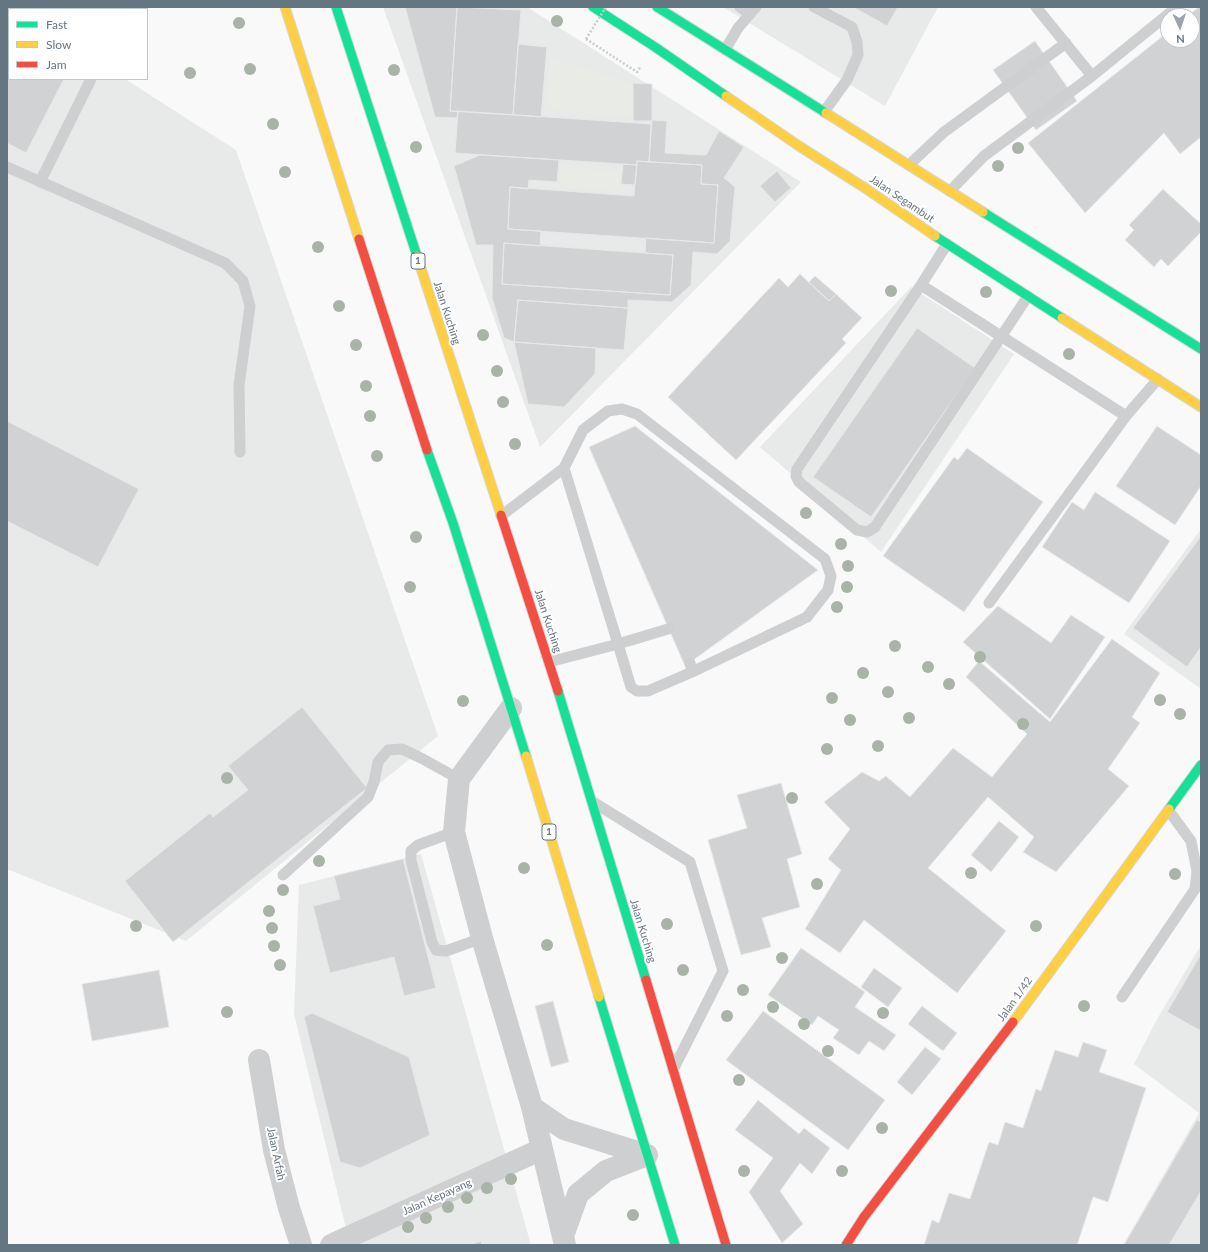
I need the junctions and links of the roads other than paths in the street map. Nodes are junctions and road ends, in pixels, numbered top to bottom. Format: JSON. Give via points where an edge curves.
{"nodes":[{"id":1,"x":285,"y":7,"type":"edge"},
{"id":2,"x":336,"y":7,"type":"edge"},
{"id":3,"x":593,"y":7,"type":"edge"},
{"id":4,"x":657,"y":7,"type":"edge"},
{"id":5,"x":740,"y":7,"type":"edge"},
{"id":6,"x":814,"y":7,"type":"edge"},
{"id":7,"x":1036,"y":7,"type":"edge"},
{"id":8,"x":1177,"y":7,"type":"edge"},
{"id":9,"x":753,"y":10,"type":"edge"},
{"id":10,"x":1066,"y":43,"type":"junction"},
{"id":11,"x":725,"y":50,"type":"junction"},
{"id":12,"x":1092,"y":76,"type":"junction"},
{"id":13,"x":91,"y":80,"type":"edge"},
{"id":14,"x":824,"y":112,"type":"junction"},
{"id":15,"x":909,"y":165,"type":"junction"},
{"id":16,"x":7,"y":167,"type":"edge"},
{"id":17,"x":40,"y":182,"type":"junction"},
{"id":18,"x":950,"y":191,"type":"junction"},
{"id":19,"x":948,"y":244,"type":"junction"},
{"id":20,"x":922,"y":285,"type":"junction"},
{"id":21,"x":1028,"y":296,"type":"junction"},
{"id":22,"x":1000,"y":336,"type":"junction"},
{"id":23,"x":1201,"y":349,"type":"edge"},
{"id":24,"x":1158,"y":379,"type":"junction"},
{"id":25,"x":1201,"y":407,"type":"edge"},
{"id":26,"x":1126,"y":416,"type":"junction"},
{"id":27,"x":240,"y":452,"type":"dead end"},
{"id":28,"x":564,"y":468,"type":"junction"},
{"id":29,"x":501,"y":516,"type":"junction"},
{"id":30,"x":989,"y":603,"type":"dead end"},
{"id":31,"x":668,"y":628,"type":"dead end"},
{"id":32,"x":618,"y":644,"type":"junction"},
{"id":33,"x":549,"y":662,"type":"junction"},
{"id":34,"x":511,"y":708,"type":"junction"},
{"id":35,"x":1201,"y":765,"type":"edge"},
{"id":36,"x":459,"y":779,"type":"junction"},
{"id":37,"x":591,"y":801,"type":"junction"},
{"id":38,"x":1169,"y":811,"type":"junction"},
{"id":39,"x":454,"y":832,"type":"junction"},
{"id":40,"x":283,"y":875,"type":"dead end"},
{"id":41,"x":482,"y":938,"type":"junction"},
{"id":42,"x":1122,"y":997,"type":"dead end"},
{"id":43,"x":259,"y":1060,"type":"dead end"},
{"id":44,"x":673,"y":1071,"type":"junction"},
{"id":45,"x":532,"y":1107,"type":"junction"},
{"id":46,"x":542,"y":1149,"type":"junction"},
{"id":47,"x":647,"y":1155,"type":"junction"},
{"id":48,"x":564,"y":1240,"type":"edge"},
{"id":49,"x":301,"y":1245,"type":"edge"},
{"id":50,"x":331,"y":1245,"type":"edge"},
{"id":51,"x":675,"y":1245,"type":"edge"},
{"id":52,"x":726,"y":1245,"type":"edge"},
{"id":53,"x":846,"y":1245,"type":"edge"}],
"edges":[{"from":1,"to":34,"type":"main road","number":"1"},
{"from":2,"to":29,"type":"main road","name":"Jalan Kuching","number":"1"},
{"from":3,"to":19,"type":"main road","name":"Jalan Segambut"},
{"from":4,"to":11,"type":"main road"},
{"from":5,"to":9,"type":"lane"},
{"from":6,"to":14,"type":"lane","via":[[852,27],[857,42],[858,55],[847,80]]},
{"from":7,"to":10,"type":"lane"},
{"from":8,"to":12,"type":"lane"},
{"from":9,"to":11,"type":"lane"},
{"from":10,"to":12,"type":"lane"},
{"from":10,"to":15,"type":"lane","via":[[944,132]]},
{"from":11,"to":14,"type":"main road"},
{"from":12,"to":18,"type":"lane","via":[[984,156]]},
{"from":13,"to":17,"type":"lane"},
{"from":14,"to":15,"type":"main road"},
{"from":15,"to":18,"type":"main road"},
{"from":16,"to":17,"type":"lane"},
{"from":17,"to":27,"type":"lane","via":[[225,263],[243,282],[250,306],[239,385]]},
{"from":18,"to":23,"type":"main road"},
{"from":19,"to":20,"type":"lane"},
{"from":19,"to":21,"type":"main road","name":"Jalan Segambut"},
{"from":20,"to":22,"type":"lane"},
{"from":20,"to":22,"type":"lane","via":[[797,469],[796,476],[800,482],[857,530],[867,532],[875,527]]},
{"from":21,"to":22,"type":"lane"},
{"from":21,"to":24,"type":"main road","name":"Jalan Segambut"},
{"from":22,"to":26,"type":"lane"},
{"from":24,"to":25,"type":"main road","name":"Jalan Segambut"},
{"from":24,"to":26,"type":"lane"},
{"from":26,"to":30,"type":"lane"},
{"from":28,"to":29,"type":"lane"},
{"from":28,"to":32,"type":"lane"},
{"from":28,"to":32,"type":"lane","via":[[583,430],[608,411],[622,409],[637,414],[825,559],[830,576],[828,590],[807,617],[691,667],[648,691],[637,691],[630,687]]},
{"from":29,"to":33,"type":"main road","name":"Jalan Kuching","number":"1"},
{"from":31,"to":32,"type":"lane"},
{"from":32,"to":33,"type":"lane"},
{"from":33,"to":37,"type":"main road","name":"Jalan Kuching","number":"1"},
{"from":34,"to":36,"type":"street"},
{"from":34,"to":47,"type":"main road","number":"1"},
{"from":35,"to":38,"type":"main road","name":"Jalan 1/42"},
{"from":36,"to":39,"type":"street"},
{"from":36,"to":40,"type":"lane","via":[[402,749],[388,750],[378,762],[368,797]]},
{"from":37,"to":44,"type":"main road","name":"Jalan Kuching","number":"1"},
{"from":37,"to":44,"type":"lane","via":[[690,862],[706,913],[723,971]]},
{"from":38,"to":42,"type":"lane","via":[[1191,841],[1197,871],[1195,889]]},
{"from":38,"to":53,"type":"main road","name":"Jalan 1/42","via":[[997,1044],[864,1217]]},
{"from":39,"to":41,"type":"street"},
{"from":39,"to":41,"type":"lane","via":[[418,845],[411,851],[430,935],[436,950],[446,951]]},
{"from":41,"to":45,"type":"street"},
{"from":43,"to":49,"type":"street","name":"Jalan Arfah","via":[[274,1150]]},
{"from":44,"to":52,"type":"main road","name":"Jalan Kuching","number":"1"},
{"from":45,"to":46,"type":"street"},
{"from":45,"to":47,"type":"street","via":[[564,1129]]},
{"from":46,"to":48,"type":"street"},
{"from":46,"to":50,"type":"street","name":"Jalan Kepayang"},
{"from":47,"to":48,"type":"street","via":[[606,1171],[578,1194]]},
{"from":47,"to":51,"type":"main road","number":"1"}]}
